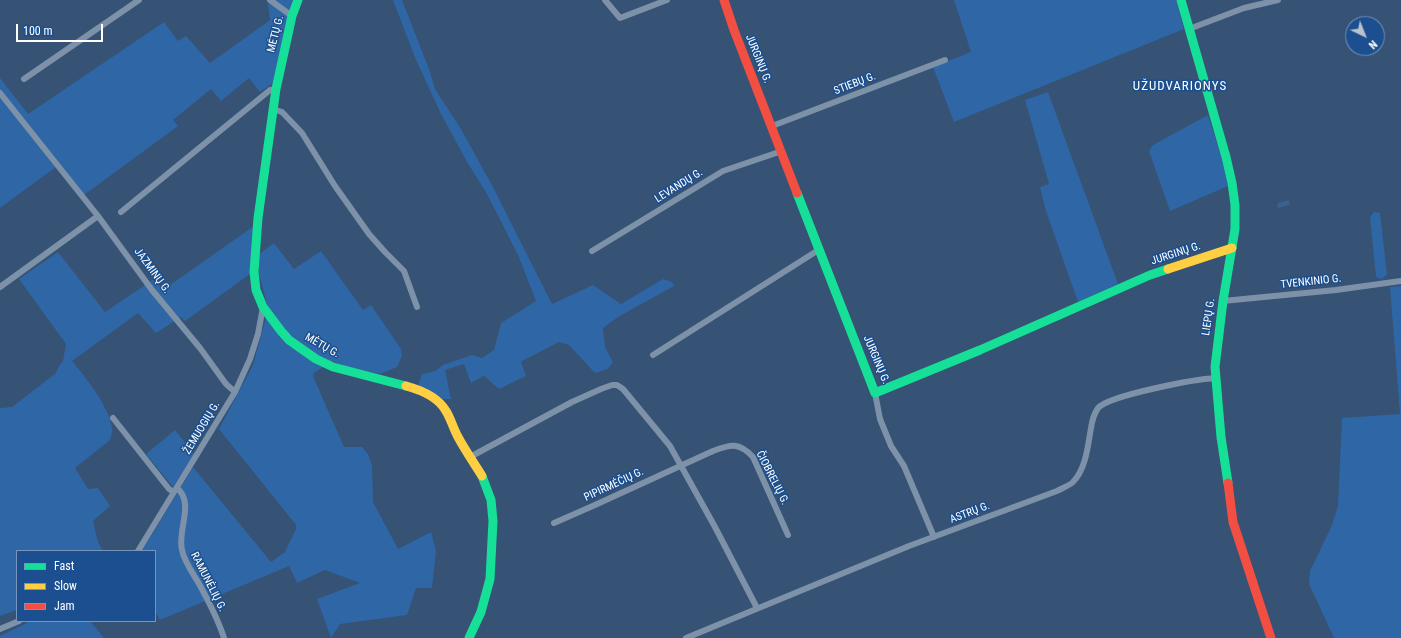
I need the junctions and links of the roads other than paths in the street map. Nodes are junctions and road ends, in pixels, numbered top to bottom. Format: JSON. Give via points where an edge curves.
{"nodes":[{"id":1,"x":139,"y":0,"type":"edge"},
{"id":2,"x":270,"y":0,"type":"edge"},
{"id":3,"x":298,"y":0,"type":"edge"},
{"id":4,"x":604,"y":0,"type":"edge"},
{"id":5,"x":667,"y":0,"type":"edge"},
{"id":6,"x":724,"y":0,"type":"edge"},
{"id":7,"x":1181,"y":0,"type":"edge"},
{"id":8,"x":1278,"y":0,"type":"edge"},
{"id":9,"x":292,"y":16,"type":"junction"},
{"id":10,"x":1189,"y":29,"type":"junction"},
{"id":11,"x":945,"y":60,"type":"dead end"},
{"id":12,"x":24,"y":79,"type":"dead end"},
{"id":13,"x":276,"y":89,"type":"junction"},
{"id":14,"x":0,"y":93,"type":"edge"},
{"id":15,"x":273,"y":109,"type":"junction"},
{"id":16,"x":772,"y":126,"type":"junction"},
{"id":17,"x":782,"y":151,"type":"junction"},
{"id":18,"x":122,"y":212,"type":"dead end"},
{"id":19,"x":98,"y":216,"type":"junction"},
{"id":20,"x":1232,"y":248,"type":"junction"},
{"id":21,"x":820,"y":249,"type":"junction"},
{"id":22,"x":592,"y":251,"type":"dead end"},
{"id":23,"x":1401,"y":281,"type":"edge"},
{"id":24,"x":0,"y":287,"type":"edge"},
{"id":25,"x":1223,"y":301,"type":"junction"},
{"id":26,"x":263,"y":307,"type":"junction"},
{"id":27,"x":417,"y":307,"type":"dead end"},
{"id":28,"x":653,"y":355,"type":"dead end"},
{"id":29,"x":1216,"y":378,"type":"junction"},
{"id":30,"x":235,"y":392,"type":"junction"},
{"id":31,"x":875,"y":393,"type":"junction"},
{"id":32,"x":113,"y":418,"type":"dead end"},
{"id":33,"x":470,"y":457,"type":"junction"},
{"id":34,"x":681,"y":465,"type":"junction"},
{"id":35,"x":175,"y":490,"type":"junction"},
{"id":36,"x":554,"y":522,"type":"dead end"},
{"id":37,"x":788,"y":535,"type":"dead end"},
{"id":38,"x":934,"y":537,"type":"junction"},
{"id":39,"x":139,"y":550,"type":"edge"},
{"id":40,"x":757,"y":608,"type":"junction"},
{"id":41,"x":17,"y":622,"type":"edge"},
{"id":42,"x":0,"y":629,"type":"edge"},
{"id":43,"x":224,"y":638,"type":"edge"},
{"id":44,"x":470,"y":638,"type":"edge"},
{"id":45,"x":686,"y":638,"type":"edge"},
{"id":46,"x":1271,"y":638,"type":"edge"}],
"edges":[{"from":1,"to":12,"type":"street"},
{"from":2,"to":9,"type":"street"},
{"from":3,"to":9,"type":"street","name":"MĖTŲ G."},
{"from":4,"to":5,"type":"street","via":[[620,18]]},
{"from":6,"to":16,"type":"street","name":"JURGINŲ G."},
{"from":7,"to":10,"type":"street","name":"LIEPŲ G."},
{"from":8,"to":10,"type":"street","via":[[1244,8]]},
{"from":9,"to":13,"type":"street","name":"MĖTŲ G."},
{"from":10,"to":20,"type":"street","name":"LIEPŲ G.","via":[[1232,183],[1235,229]]},
{"from":11,"to":16,"type":"street","name":"STIEBŲ G."},
{"from":13,"to":15,"type":"street","name":"MĖTŲ G."},
{"from":13,"to":18,"type":"street","via":[[270,90]]},
{"from":14,"to":19,"type":"street","name":"JAZMINŲ G."},
{"from":15,"to":26,"type":"street","name":"MĖTŲ G.","via":[[259,205],[254,272],[256,290]]},
{"from":15,"to":27,"type":"street","via":[[282,112],[302,133],[369,234],[404,271]]},
{"from":16,"to":17,"type":"street","name":"JURGINŲ G."},
{"from":17,"to":21,"type":"street","name":"JURGINŲ G."},
{"from":17,"to":22,"type":"street","name":"LEVANDŲ G.","via":[[723,171]]},
{"from":19,"to":24,"type":"street"},
{"from":19,"to":30,"type":"street","name":"JAZMINŲ G.","via":[[152,290]]},
{"from":20,"to":25,"type":"street","name":"LIEPŲ G."},
{"from":20,"to":31,"type":"street","name":"JURGINŲ G.","via":[[1150,275]]},
{"from":21,"to":28,"type":"street"},
{"from":21,"to":31,"type":"street","name":"JURGINŲ G."},
{"from":23,"to":25,"type":"street","name":"TVENKINIO G."},
{"from":25,"to":29,"type":"street","name":"LIEPŲ G."},
{"from":26,"to":30,"type":"street","name":"ŽEMUOGIŲ G.","via":[[253,351]]},
{"from":26,"to":33,"type":"street","name":"MĖTŲ G.","via":[[289,340],[316,359],[333,367],[417,389],[442,404]]},
{"from":29,"to":38,"type":"street","name":"ASTRŲ G.","via":[[1163,387],[1103,404],[1093,418],[1080,473],[1072,483]]},
{"from":29,"to":46,"type":"street","name":"LIEPŲ G.","via":[[1233,522]]},
{"from":30,"to":35,"type":"street","name":"ŽEMUOGIŲ G."},
{"from":31,"to":38,"type":"street","via":[[880,419],[891,446],[904,466]]},
{"from":32,"to":35,"type":"street","name":"RAMUNĖLIŲ G.","via":[[169,489]]},
{"from":33,"to":34,"type":"street","via":[[572,402],[617,385],[670,446]]},
{"from":33,"to":44,"type":"street","name":"MĖTŲ G.","via":[[485,482],[491,500],[493,521],[490,579],[482,612]]},
{"from":34,"to":36,"type":"street","name":"PIPIRMĖČIŲ G."},
{"from":34,"to":37,"type":"street","name":"ČIOBRELIŲ G.","via":[[727,446],[734,445],[745,449],[752,457]]},
{"from":34,"to":40,"type":"street"},
{"from":35,"to":39,"type":"street","name":"ŽEMUOGIŲ G."},
{"from":35,"to":43,"type":"street","name":"RAMUNĖLIŲ G.","via":[[182,492],[186,504],[180,545],[183,555],[205,594]]},
{"from":38,"to":40,"type":"street","name":"ASTRŲ G."},
{"from":40,"to":45,"type":"street","name":"ASTRŲ G."},
{"from":41,"to":42,"type":"street"}]}
